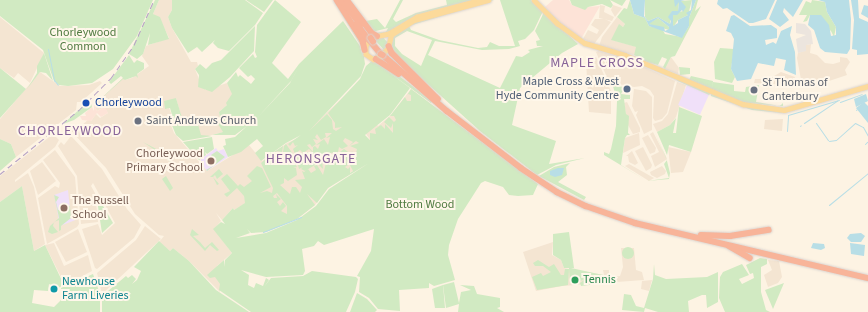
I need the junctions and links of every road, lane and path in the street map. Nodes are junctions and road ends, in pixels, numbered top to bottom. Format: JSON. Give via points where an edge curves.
{"nodes":[{"id":1,"x":338,"y":0,"type":"edge"},
{"id":2,"x":342,"y":0,"type":"edge"},
{"id":3,"x":347,"y":0,"type":"edge"},
{"id":4,"x":482,"y":0,"type":"edge"},
{"id":5,"x":488,"y":0,"type":"edge"},
{"id":6,"x":534,"y":0,"type":"edge"},
{"id":7,"x":405,"y":24,"type":"junction"},
{"id":8,"x":374,"y":39,"type":"junction"},
{"id":9,"x":389,"y":45,"type":"junction"},
{"id":10,"x":365,"y":50,"type":"junction"},
{"id":11,"x":383,"y":54,"type":"junction"},
{"id":12,"x":376,"y":59,"type":"junction"},
{"id":13,"x":868,"y":86,"type":"edge"},
{"id":14,"x":427,"y":94,"type":"junction"},
{"id":15,"x":438,"y":99,"type":"junction"},
{"id":16,"x":537,"y":177,"type":"junction"},
{"id":17,"x":769,"y":230,"type":"dead end"},
{"id":18,"x":703,"y":237,"type":"junction"},
{"id":19,"x":750,"y":258,"type":"dead end"},
{"id":20,"x":868,"y":276,"type":"edge"}],
"edges":[{"from":1,"to":8,"type":"highway"},
{"from":1,"to":10,"type":"highway","via":[[363,41]]},
{"from":2,"to":8,"type":"highway"},
{"from":3,"to":8,"type":"highway"},
{"from":4,"to":7,"type":"main road","via":[[430,12]]},
{"from":5,"to":7,"type":"main road","via":[[428,15]]},
{"from":6,"to":13,"type":"main road","via":[[573,36],[595,48],[625,55],[736,102],[784,108],[812,104]]},
{"from":7,"to":8,"type":"main road","via":[[389,34]]},
{"from":7,"to":9,"type":"main road","via":[[390,36]]},
{"from":8,"to":9,"type":"main road"},
{"from":8,"to":10,"type":"main road","via":[[367,44]]},
{"from":8,"to":11,"type":"highway"},
{"from":9,"to":12,"type":"main road"},
{"from":9,"to":15,"type":"highway","via":[[392,54]]},
{"from":10,"to":12,"type":"main road","via":[[368,57]]},
{"from":11,"to":14,"type":"highway"},
{"from":11,"to":15,"type":"highway"},
{"from":12,"to":14,"type":"highway"},
{"from":14,"to":16,"type":"highway"},
{"from":15,"to":16,"type":"highway"},
{"from":16,"to":18,"type":"highway","via":[[603,210]]},
{"from":17,"to":18,"type":"highway"},
{"from":18,"to":19,"type":"highway","via":[[734,248]]},
{"from":18,"to":20,"type":"highway"}]}
